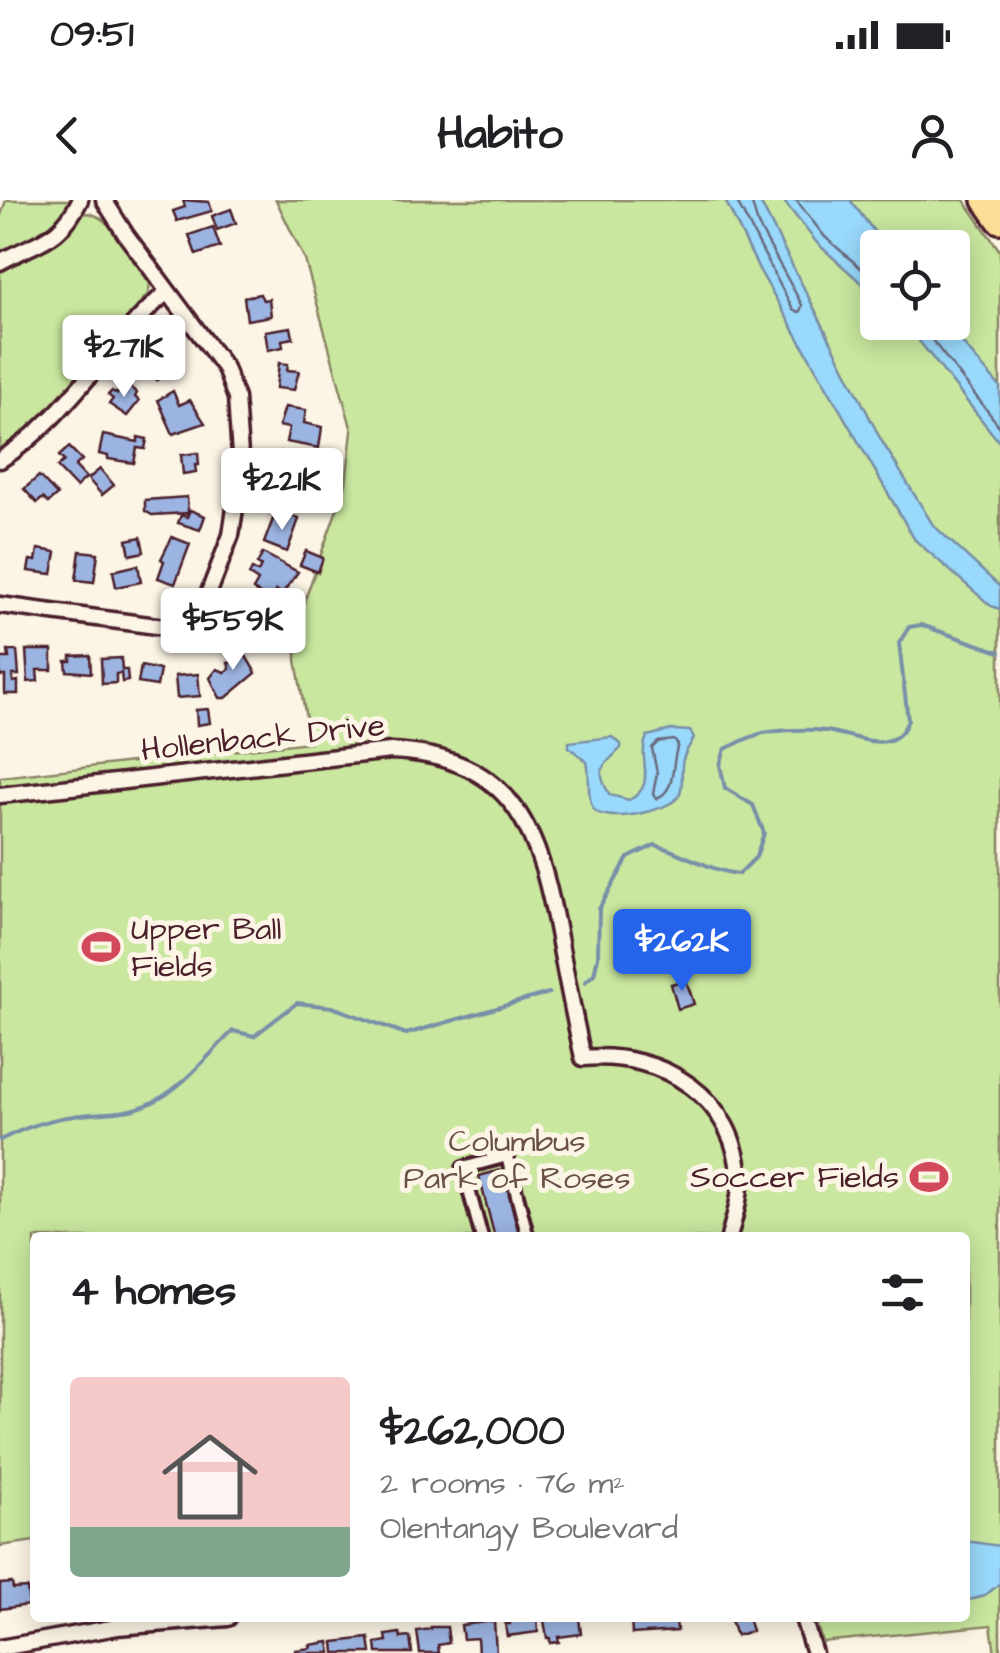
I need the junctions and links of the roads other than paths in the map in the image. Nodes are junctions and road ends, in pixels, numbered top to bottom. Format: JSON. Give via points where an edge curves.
{"nodes":[{"id":1,"x":986,"y":200,"type":"edge"},
{"id":2,"x":78,"y":204,"type":"edge"},
{"id":3,"x":106,"y":205,"type":"edge"},
{"id":4,"x":1000,"y":220,"type":"edge"},
{"id":5,"x":0,"y":262,"type":"edge"},
{"id":6,"x":167,"y":292,"type":"junction"},
{"id":7,"x":0,"y":460,"type":"edge"},
{"id":8,"x":0,"y":605,"type":"edge"},
{"id":9,"x":0,"y":795,"type":"edge"},
{"id":10,"x":480,"y":1232,"type":"edge"},
{"id":11,"x":526,"y":1232,"type":"edge"},
{"id":12,"x":729,"y":1232,"type":"edge"},
{"id":13,"x":172,"y":1622,"type":"edge"},
{"id":14,"x":804,"y":1622,"type":"edge"},
{"id":15,"x":0,"y":1648,"type":"edge"},
{"id":16,"x":814,"y":1653,"type":"edge"}],
"edges":[{"from":1,"to":4,"type":"highway"},
{"from":2,"to":3,"type":"street"},
{"from":2,"to":5,"type":"street","via":[[54,237]]},
{"from":3,"to":6,"type":"street"},
{"from":6,"to":7,"type":"street","via":[[128,328],[78,392]]},
{"from":6,"to":8,"type":"street","via":[[225,368],[236,398],[238,502],[206,600],[197,616],[164,628]]},
{"from":9,"to":12,"type":"street","name":"Hollenback Drive","via":[[364,753],[450,760],[487,779],[516,809],[543,860],[583,1058],[621,1057],[658,1066],[695,1089],[723,1124],[738,1165]]},
{"from":10,"to":11,"type":"street","via":[[463,1168],[507,1156]]},
{"from":13,"to":15,"type":"street"},
{"from":14,"to":16,"type":"street"}]}
